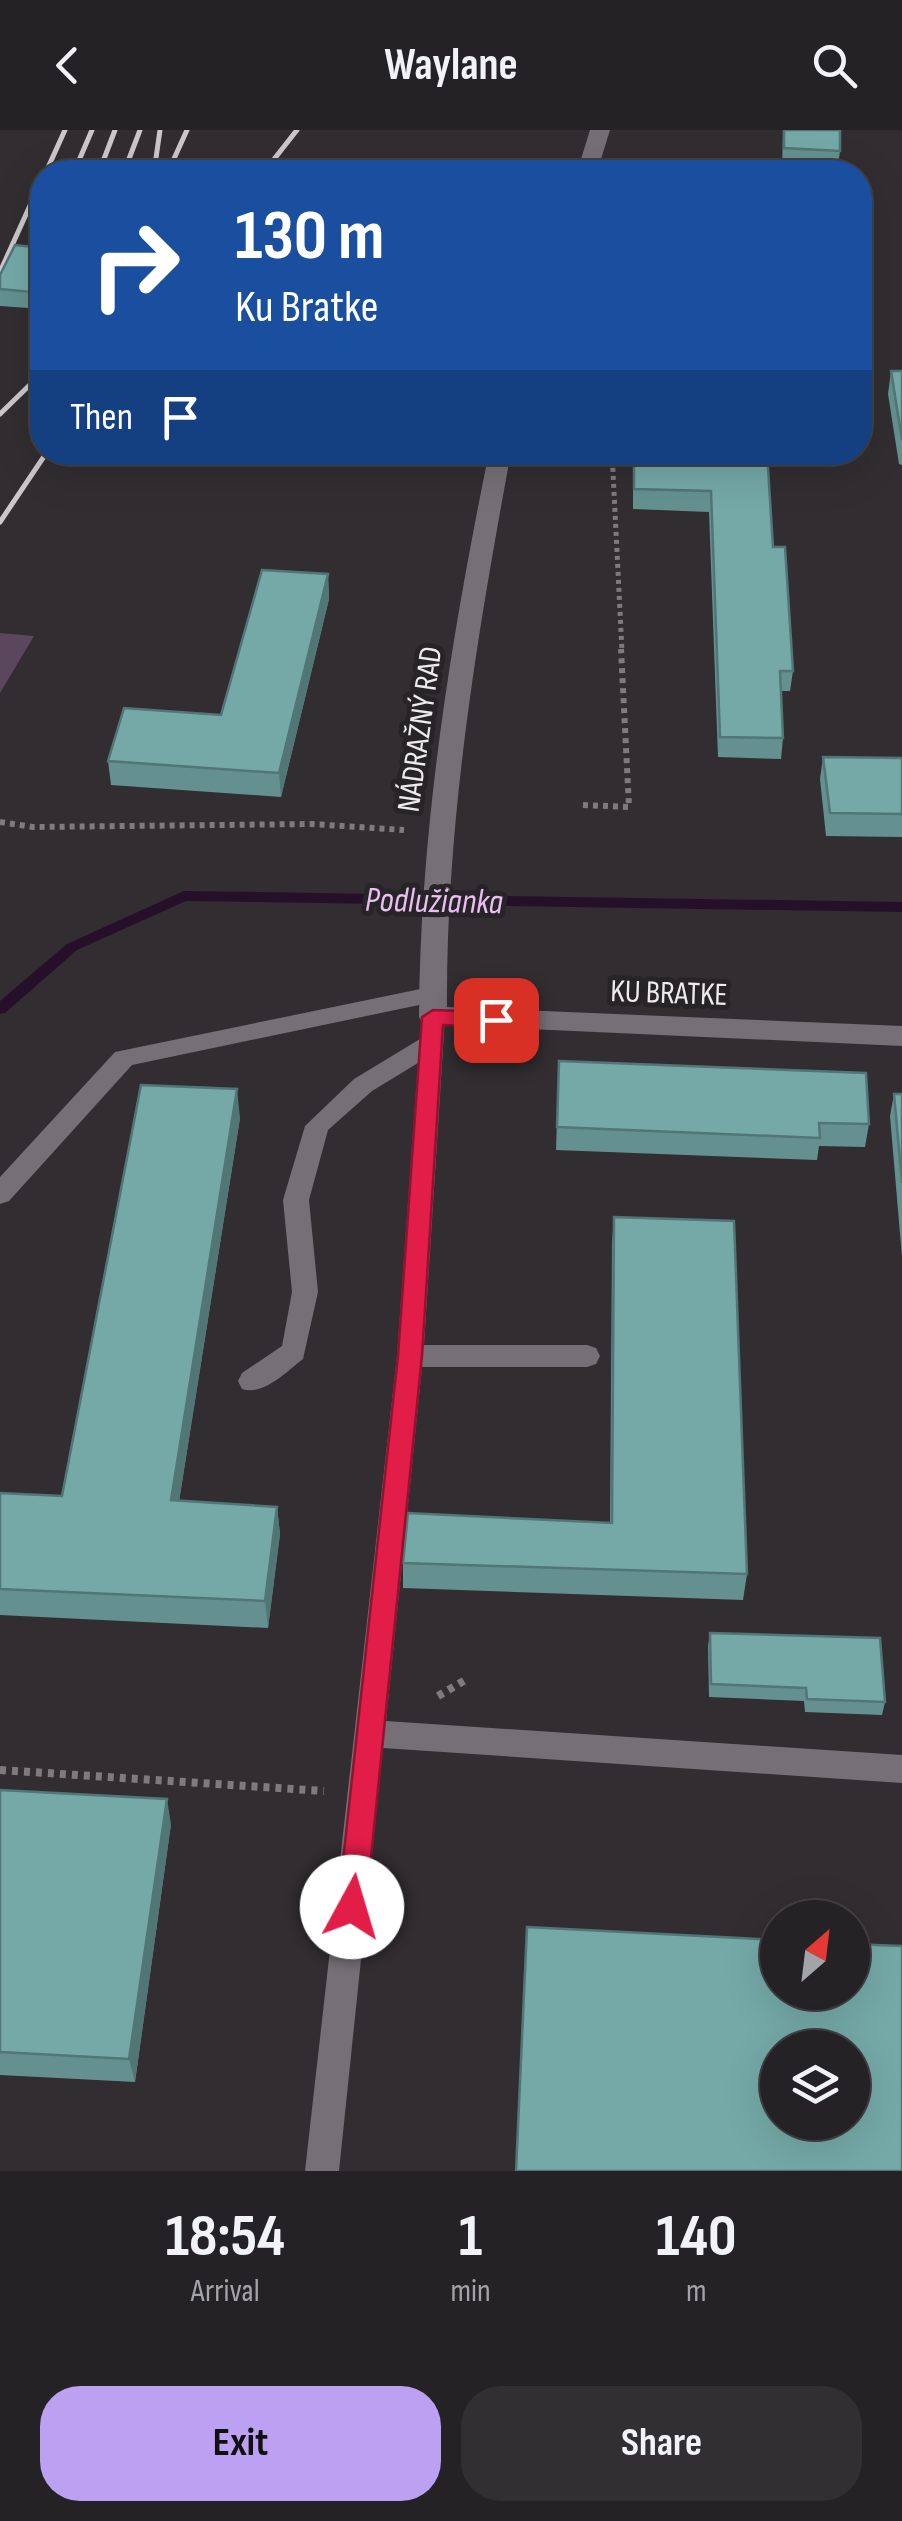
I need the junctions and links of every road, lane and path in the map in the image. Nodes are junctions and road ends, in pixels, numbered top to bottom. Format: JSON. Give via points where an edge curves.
{"nodes":[{"id":1,"x":600,"y":130,"type":"edge"},
{"id":2,"x":591,"y":160,"type":"edge"},
{"id":3,"x":497,"y":465,"type":"edge"},
{"id":4,"x":613,"y":465,"type":"edge"},
{"id":5,"x":583,"y":804,"type":"dead end"},
{"id":6,"x":0,"y":822,"type":"edge"},
{"id":7,"x":440,"y":832,"type":"junction"},
{"id":8,"x":433,"y":1018,"type":"junction"},
{"id":9,"x":902,"y":1036,"type":"edge"},
{"id":10,"x":0,"y":1194,"type":"edge"},
{"id":11,"x":410,"y":1356,"type":"junction"},
{"id":12,"x":587,"y":1356,"type":"dead end"},
{"id":13,"x":252,"y":1382,"type":"dead end"},
{"id":14,"x":370,"y":1734,"type":"junction"},
{"id":15,"x":902,"y":1768,"type":"edge"},
{"id":16,"x":0,"y":1770,"type":"edge"},
{"id":17,"x":365,"y":1794,"type":"junction"},
{"id":18,"x":322,"y":2171,"type":"edge"}],
"edges":[{"from":1,"to":2,"type":"street"},
{"from":3,"to":7,"type":"street","name":"NÁDRAŽNÝ RAD"},
{"from":4,"to":5,"type":"path","via":[[629,808]]},
{"from":6,"to":7,"type":"path","via":[[312,824]]},
{"from":7,"to":8,"type":"street","name":"NÁDRAŽNÝ RAD"},
{"from":8,"to":9,"type":"street","name":"KU BRATKE"},
{"from":8,"to":10,"type":"lane","via":[[124,1058]]},
{"from":8,"to":11,"type":"lane"},
{"from":8,"to":13,"type":"lane","via":[[317,1126],[296,1200],[305,1292],[294,1350]]},
{"from":11,"to":12,"type":"lane"},
{"from":11,"to":14,"type":"lane"},
{"from":14,"to":15,"type":"lane"},
{"from":14,"to":17,"type":"lane"},
{"from":16,"to":17,"type":"path"},
{"from":17,"to":18,"type":"lane"}]}
